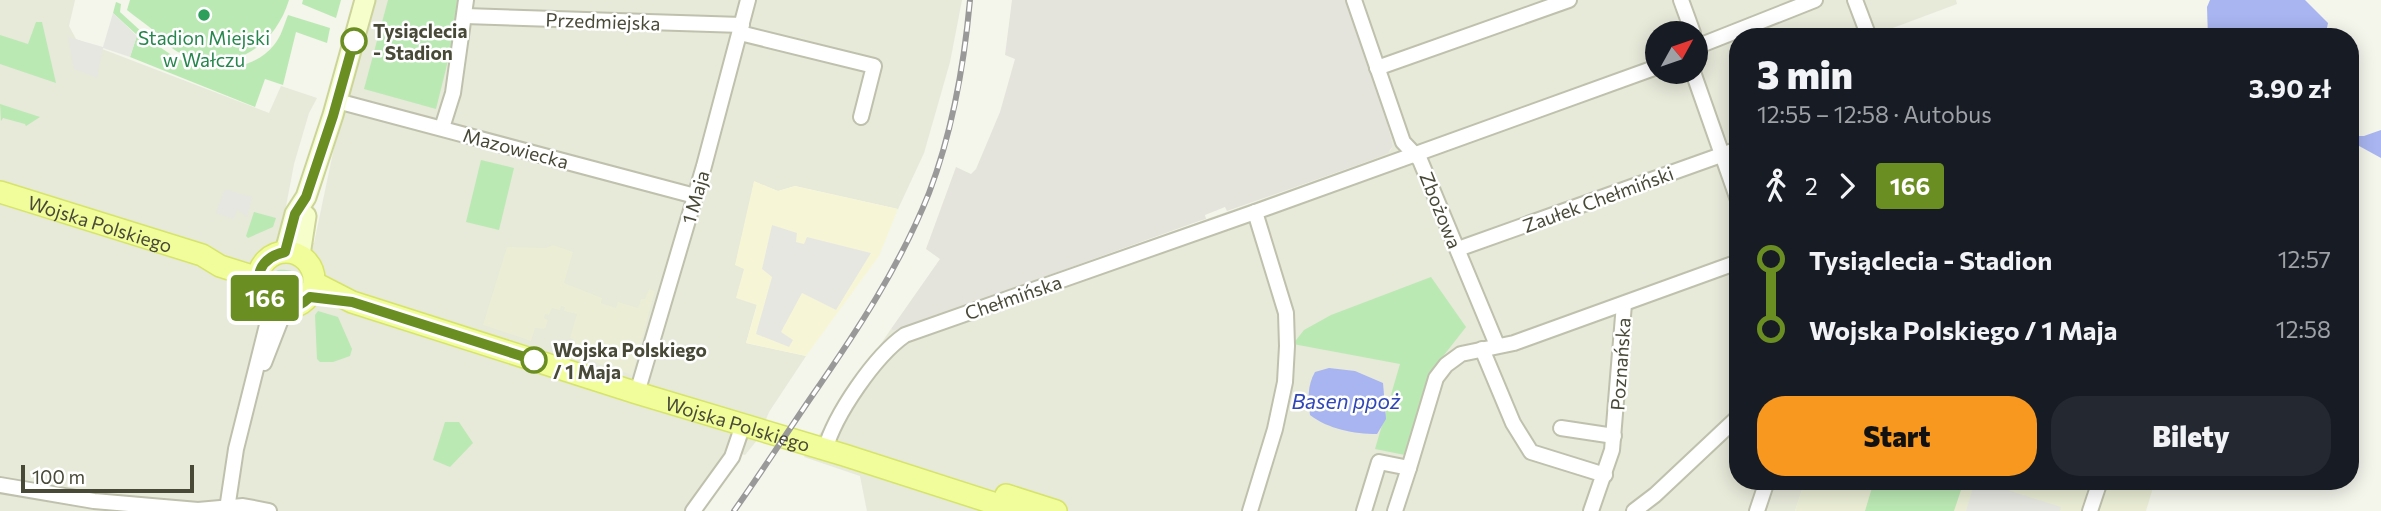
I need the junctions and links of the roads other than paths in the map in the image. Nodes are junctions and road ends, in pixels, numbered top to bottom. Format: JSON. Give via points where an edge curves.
{"nodes":[{"id":1,"x":365,"y":0,"type":"edge"},
{"id":2,"x":466,"y":0,"type":"edge"},
{"id":3,"x":748,"y":0,"type":"edge"},
{"id":4,"x":1354,"y":0,"type":"edge"},
{"id":5,"x":1569,"y":0,"type":"edge"},
{"id":6,"x":1681,"y":0,"type":"edge"},
{"id":7,"x":1815,"y":0,"type":"edge"},
{"id":8,"x":1855,"y":0,"type":"edge"},
{"id":9,"x":465,"y":16,"type":"junction"},
{"id":10,"x":1689,"y":21,"type":"edge"},
{"id":11,"x":1734,"y":28,"type":"edge"},
{"id":12,"x":1866,"y":28,"type":"edge"},
{"id":13,"x":741,"y":29,"type":"junction"},
{"id":14,"x":1729,"y":30,"type":"edge"},
{"id":15,"x":1708,"y":37,"type":"edge"},
{"id":16,"x":1377,"y":68,"type":"junction"},
{"id":17,"x":1645,"y":70,"type":"edge"},
{"id":18,"x":1697,"y":84,"type":"edge"},
{"id":19,"x":337,"y":101,"type":"junction"},
{"id":20,"x":861,"y":117,"type":"dead end"},
{"id":21,"x":442,"y":128,"type":"junction"},
{"id":22,"x":1729,"y":152,"type":"edge"},
{"id":23,"x":1413,"y":154,"type":"junction"},
{"id":24,"x":1721,"y":155,"type":"junction"},
{"id":25,"x":1729,"y":177,"type":"edge"},
{"id":26,"x":0,"y":192,"type":"edge"},
{"id":27,"x":695,"y":197,"type":"junction"},
{"id":28,"x":1255,"y":212,"type":"junction"},
{"id":29,"x":1458,"y":249,"type":"junction"},
{"id":30,"x":292,"y":254,"type":"junction"},
{"id":31,"x":1729,"y":265,"type":"edge"},
{"id":32,"x":260,"y":272,"type":"junction"},
{"id":33,"x":312,"y":290,"type":"junction"},
{"id":34,"x":1624,"y":304,"type":"junction"},
{"id":35,"x":278,"y":307,"type":"junction"},
{"id":36,"x":1489,"y":347,"type":"junction"},
{"id":37,"x":637,"y":393,"type":"junction"},
{"id":38,"x":743,"y":425,"type":"junction"},
{"id":39,"x":1729,"y":425,"type":"edge"},
{"id":40,"x":1561,"y":428,"type":"dead end"},
{"id":41,"x":1614,"y":436,"type":"junction"},
{"id":42,"x":834,"y":452,"type":"junction"},
{"id":43,"x":1409,"y":468,"type":"junction"},
{"id":44,"x":1605,"y":475,"type":"junction"},
{"id":45,"x":0,"y":485,"type":"edge"},
{"id":46,"x":1764,"y":490,"type":"edge"},
{"id":47,"x":2097,"y":490,"type":"edge"},
{"id":48,"x":980,"y":504,"type":"edge"},
{"id":49,"x":1015,"y":508,"type":"edge"},
{"id":50,"x":227,"y":510,"type":"edge"},
{"id":51,"x":269,"y":511,"type":"edge"},
{"id":52,"x":693,"y":511,"type":"edge"},
{"id":53,"x":1056,"y":511,"type":"edge"},
{"id":54,"x":1250,"y":511,"type":"edge"},
{"id":55,"x":1364,"y":511,"type":"edge"},
{"id":56,"x":1395,"y":511,"type":"edge"},
{"id":57,"x":1591,"y":511,"type":"edge"},
{"id":58,"x":1634,"y":511,"type":"edge"},
{"id":59,"x":1757,"y":511,"type":"edge"},
{"id":60,"x":2090,"y":511,"type":"edge"}],
"edges":[{"from":1,"to":19,"type":"street"},
{"from":2,"to":9,"type":"street"},
{"from":3,"to":13,"type":"street","name":"1 Maja"},
{"from":4,"to":16,"type":"street","name":"Zbożowa"},
{"from":5,"to":16,"type":"street"},
{"from":6,"to":10,"type":"street"},
{"from":7,"to":11,"type":"street"},
{"from":8,"to":12,"type":"street"},
{"from":9,"to":13,"type":"street","name":"Przedmiejska"},
{"from":9,"to":21,"type":"street","via":[[453,93]]},
{"from":13,"to":20,"type":"street","name":"Przedmiejska","via":[[874,66]]},
{"from":13,"to":27,"type":"street","name":"1 Maja"},
{"from":14,"to":15,"type":"street"},
{"from":16,"to":23,"type":"street","name":"Zbożowa","via":[[1403,142]]},
{"from":17,"to":23,"type":"street"},
{"from":18,"to":24,"type":"street"},
{"from":19,"to":21,"type":"street","name":"Mazowiecka"},
{"from":19,"to":30,"type":"street"},
{"from":21,"to":27,"type":"street","name":"Mazowiecka"},
{"from":22,"to":24,"type":"street","name":"Zaułek Chełmiński"},
{"from":23,"to":28,"type":"street","name":"Chełmińska"},
{"from":23,"to":29,"type":"street","name":"Zbożowa","via":[[1420,160]]},
{"from":24,"to":25,"type":"street"},
{"from":24,"to":29,"type":"street","name":"Zaułek Chełmiński"},
{"from":26,"to":32,"type":"main road","name":"Wojska Polskiego","via":[[202,255],[220,266]]},
{"from":27,"to":37,"type":"street","name":"1 Maja"},
{"from":28,"to":42,"type":"street","name":"Chełmińska","via":[[905,335],[878,358],[833,427]]},
{"from":28,"to":54,"type":"street","via":[[1286,313],[1287,346],[1275,429]]},
{"from":29,"to":36,"type":"street","name":"Zbożowa"},
{"from":30,"to":32,"type":"main road","via":[[276,254]]},
{"from":30,"to":33,"type":"main road","via":[[308,262],[314,272]]},
{"from":31,"to":34,"type":"street"},
{"from":32,"to":35,"type":"main road","via":[[259,288]]},
{"from":33,"to":35,"type":"main road","via":[[295,308]]},
{"from":33,"to":37,"type":"main road","name":"Wojska Polskiego"},
{"from":34,"to":36,"type":"street","name":"Poznańska","via":[[1514,343]]},
{"from":34,"to":41,"type":"street","name":"Poznańska"},
{"from":35,"to":50,"type":"street","via":[[256,367]]},
{"from":36,"to":43,"type":"street","name":"Poznańska","via":[[1461,354],[1436,378]]},
{"from":36,"to":44,"type":"street","name":"Zbożowa","via":[[1513,423],[1531,452]]},
{"from":37,"to":38,"type":"main road","name":"Wojska Polskiego"},
{"from":38,"to":42,"type":"main road","name":"Wojska Polskiego"},
{"from":38,"to":52,"type":"street","via":[[732,457]]},
{"from":39,"to":58,"type":"street"},
{"from":40,"to":41,"type":"street"},
{"from":41,"to":44,"type":"street","name":"Poznańska"},
{"from":42,"to":48,"type":"main road","name":"Wojska Polskiego"},
{"from":42,"to":49,"type":"main road","name":"Wojska Polskiego","via":[[938,474]]},
{"from":43,"to":55,"type":"street","via":[[1380,462]]},
{"from":43,"to":56,"type":"street","name":"Poznańska"},
{"from":44,"to":57,"type":"street","name":"Poznańska"},
{"from":45,"to":50,"type":"street","via":[[94,500]]},
{"from":46,"to":59,"type":"street"},
{"from":47,"to":60,"type":"street"},
{"from":48,"to":49,"type":"main road","name":"Wojska Polskiego"},
{"from":49,"to":53,"type":"main road","name":"Wojska Polskiego"},
{"from":50,"to":51,"type":"street","via":[[243,506]]}]}
